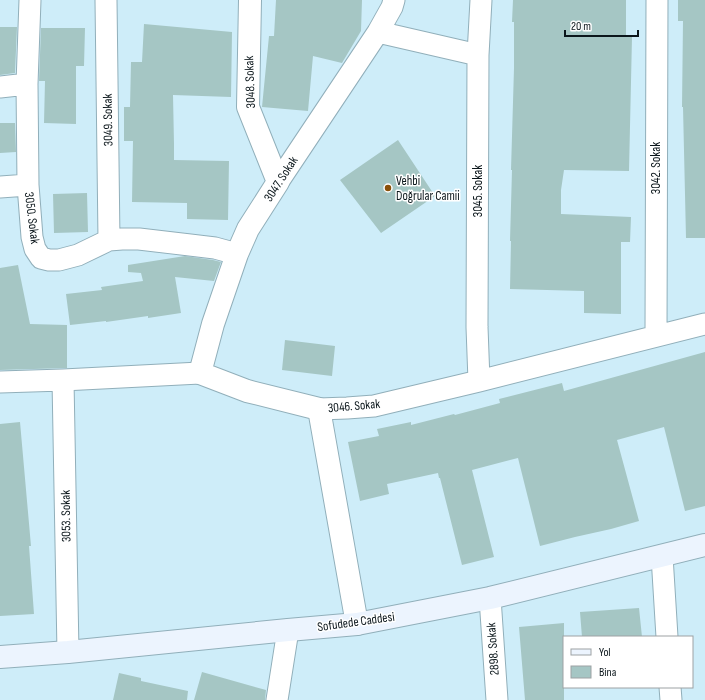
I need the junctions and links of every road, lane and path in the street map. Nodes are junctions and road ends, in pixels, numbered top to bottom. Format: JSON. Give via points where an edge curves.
{"nodes":[{"id":1,"x":30,"y":0,"type":"edge"},
{"id":2,"x":106,"y":0,"type":"edge"},
{"id":3,"x":250,"y":0,"type":"edge"},
{"id":4,"x":394,"y":0,"type":"edge"},
{"id":5,"x":481,"y":0,"type":"edge"},
{"id":6,"x":657,"y":0,"type":"edge"},
{"id":7,"x":378,"y":32,"type":"junction"},
{"id":8,"x":478,"y":55,"type":"junction"},
{"id":9,"x":28,"y":84,"type":"junction"},
{"id":10,"x":0,"y":87,"type":"edge"},
{"id":11,"x":278,"y":182,"type":"junction"},
{"id":12,"x":28,"y":185,"type":"junction"},
{"id":13,"x":0,"y":187,"type":"edge"},
{"id":14,"x":109,"y":240,"type":"junction"},
{"id":15,"x":237,"y":254,"type":"junction"},
{"id":16,"x":705,"y":324,"type":"edge"},
{"id":17,"x":656,"y":336,"type":"junction"},
{"id":18,"x":200,"y":373,"type":"junction"},
{"id":19,"x":63,"y":380,"type":"junction"},
{"id":20,"x":478,"y":381,"type":"junction"},
{"id":21,"x":0,"y":382,"type":"edge"},
{"id":22,"x":319,"y":409,"type":"junction"},
{"id":23,"x":705,"y":545,"type":"edge"},
{"id":24,"x":662,"y":556,"type":"junction"},
{"id":25,"x":490,"y":598,"type":"junction"},
{"id":26,"x":357,"y":624,"type":"junction"},
{"id":27,"x":288,"y":630,"type":"junction"},
{"id":28,"x":667,"y":636,"type":"edge"},
{"id":29,"x":68,"y":652,"type":"junction"},
{"id":30,"x":0,"y":657,"type":"edge"},
{"id":31,"x":670,"y":688,"type":"edge"},
{"id":32,"x":277,"y":700,"type":"edge"},
{"id":33,"x":496,"y":700,"type":"edge"},
{"id":34,"x":671,"y":700,"type":"edge"}],
"edges":[{"from":1,"to":9,"type":"street","name":"3050. Sokak"},
{"from":2,"to":14,"type":"street","name":"3049. Sokak"},
{"from":3,"to":11,"type":"street","name":"3048. Sokak","via":[[248,106]]},
{"from":4,"to":7,"type":"street","name":"3047. Sokak"},
{"from":5,"to":8,"type":"street","name":"3045. Sokak"},
{"from":6,"to":17,"type":"street","name":"3042. Sokak"},
{"from":7,"to":8,"type":"street"},
{"from":7,"to":11,"type":"street","name":"3047. Sokak"},
{"from":8,"to":20,"type":"street","name":"3045. Sokak"},
{"from":9,"to":10,"type":"street"},
{"from":9,"to":12,"type":"street","name":"3050. Sokak"},
{"from":11,"to":15,"type":"street","name":"3047. Sokak","via":[[248,229]]},
{"from":12,"to":13,"type":"street"},
{"from":12,"to":14,"type":"street","name":"3050. Sokak","via":[[32,237],[41,258],[59,260],[78,255]]},
{"from":14,"to":15,"type":"street","name":"3050. Sokak","via":[[139,239],[215,248]]},
{"from":15,"to":18,"type":"street","name":"3047. Sokak","via":[[213,324]]},
{"from":16,"to":17,"type":"street","name":"3046. Sokak"},
{"from":17,"to":20,"type":"street","name":"3046. Sokak"},
{"from":18,"to":19,"type":"street","name":"3046. Sokak"},
{"from":18,"to":22,"type":"street","name":"3046. Sokak","via":[[247,391]]},
{"from":19,"to":21,"type":"street","name":"3046. Sokak"},
{"from":19,"to":29,"type":"street","name":"3053. Sokak"},
{"from":20,"to":22,"type":"street","name":"3046. Sokak","via":[[374,406]]},
{"from":22,"to":26,"type":"street"},
{"from":23,"to":24,"type":"main road","name":"Sofudede Caddesi"},
{"from":24,"to":25,"type":"main road","name":"Sofudede Caddesi"},
{"from":24,"to":28,"type":"street"},
{"from":25,"to":26,"type":"main road","name":"Sofudede Caddesi"},
{"from":25,"to":33,"type":"street","name":"2898. Sokak"},
{"from":26,"to":27,"type":"main road","name":"Sofudede Caddesi"},
{"from":27,"to":29,"type":"main road","name":"Sofudede Caddesi"},
{"from":27,"to":32,"type":"street"},
{"from":29,"to":30,"type":"main road","name":"Sofudede Caddesi"},
{"from":31,"to":34,"type":"street"}]}
